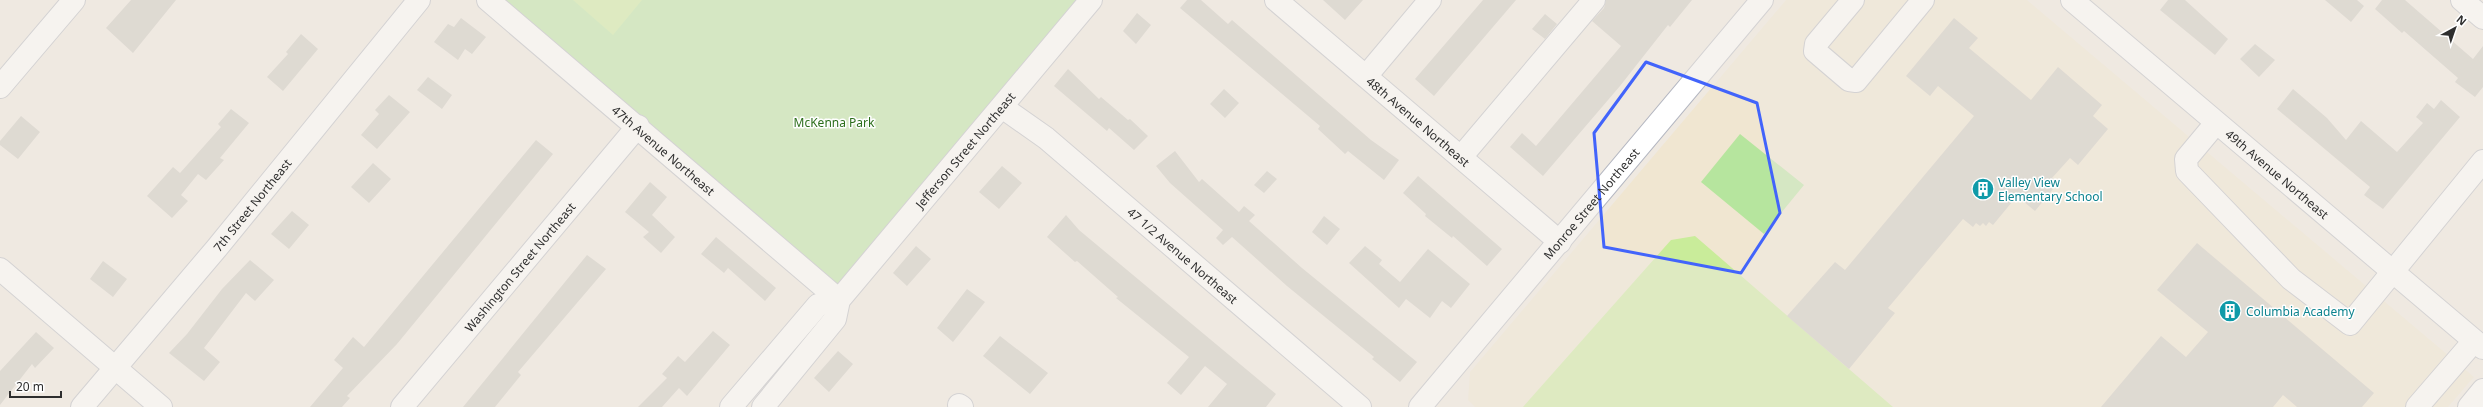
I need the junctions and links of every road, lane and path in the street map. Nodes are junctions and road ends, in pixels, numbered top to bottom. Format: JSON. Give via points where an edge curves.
{"nodes":[{"id":1,"x":74,"y":0,"type":"edge"},
{"id":2,"x":419,"y":0,"type":"edge"},
{"id":3,"x":488,"y":0,"type":"edge"},
{"id":4,"x":1092,"y":0,"type":"edge"},
{"id":5,"x":1276,"y":0,"type":"edge"},
{"id":6,"x":1430,"y":0,"type":"edge"},
{"id":7,"x":1594,"y":0,"type":"edge"},
{"id":8,"x":1762,"y":0,"type":"edge"},
{"id":9,"x":1853,"y":0,"type":"edge"},
{"id":10,"x":1923,"y":0,"type":"edge"},
{"id":11,"x":2072,"y":0,"type":"edge"},
{"id":12,"x":2462,"y":0,"type":"edge"},
{"id":13,"x":2483,"y":18,"type":"edge"},
{"id":14,"x":1367,"y":75,"type":"junction"},
{"id":15,"x":0,"y":87,"type":"edge"},
{"id":16,"x":1002,"y":107,"type":"junction"},
{"id":17,"x":2216,"y":123,"type":"junction"},
{"id":18,"x":638,"y":126,"type":"junction"},
{"id":19,"x":1461,"y":157,"type":"junction"},
{"id":20,"x":2483,"y":161,"type":"edge"},
{"id":21,"x":1560,"y":242,"type":"junction"},
{"id":22,"x":2392,"y":271,"type":"junction"},
{"id":23,"x":3,"y":277,"type":"edge"},
{"id":24,"x":839,"y":300,"type":"junction"},
{"id":25,"x":2479,"y":344,"type":"edge"},
{"id":26,"x":115,"y":368,"type":"junction"},
{"id":27,"x":2483,"y":390,"type":"edge"},
{"id":28,"x":82,"y":407,"type":"edge"},
{"id":29,"x":161,"y":407,"type":"edge"},
{"id":30,"x":402,"y":407,"type":"edge"},
{"id":31,"x":731,"y":407,"type":"edge"},
{"id":32,"x":763,"y":407,"type":"edge"},
{"id":33,"x":1360,"y":407,"type":"edge"},
{"id":34,"x":1420,"y":407,"type":"edge"},
{"id":35,"x":2418,"y":407,"type":"edge"},
{"id":36,"x":2469,"y":407,"type":"edge"}],
"edges":[{"from":1,"to":15,"type":"street"},
{"from":2,"to":26,"type":"street","name":"7th Street Northeast","via":[[216,249]]},
{"from":3,"to":18,"type":"street","name":"47th Avenue Northeast"},
{"from":4,"to":16,"type":"street","name":"Jefferson Street Northeast"},
{"from":5,"to":14,"type":"street","name":"48th Avenue Northeast"},
{"from":6,"to":14,"type":"street"},
{"from":7,"to":19,"type":"street"},
{"from":8,"to":21,"type":"street","name":"Monroe Street Northeast"},
{"from":9,"to":10,"type":"street","via":[[1816,44],[1815,51],[1849,80],[1856,80]]},
{"from":11,"to":17,"type":"street","name":"49th Avenue Northeast"},
{"from":12,"to":13,"type":"street"},
{"from":14,"to":19,"type":"street","name":"48th Avenue Northeast"},
{"from":16,"to":24,"type":"street","name":"Jefferson Street Northeast"},
{"from":16,"to":33,"type":"street","name":"47 1/2 Avenue Northeast","via":[[1046,138]]},
{"from":17,"to":22,"type":"street","name":"49th Avenue Northeast"},
{"from":17,"to":22,"type":"street","via":[[2186,159],[2187,171],[2290,279],[2350,324]]},
{"from":18,"to":24,"type":"street","name":"47th Avenue Northeast"},
{"from":18,"to":30,"type":"street","name":"Washington Street Northeast"},
{"from":19,"to":21,"type":"street","name":"48th Avenue Northeast"},
{"from":20,"to":22,"type":"street"},
{"from":21,"to":34,"type":"street","name":"Monroe Street Northeast"},
{"from":22,"to":25,"type":"street","name":"49th Avenue Northeast"},
{"from":23,"to":26,"type":"street"},
{"from":24,"to":31,"type":"street","via":[[818,305]]},
{"from":24,"to":32,"type":"street","name":"Jefferson Street Northeast","via":[[835,319]]},
{"from":25,"to":35,"type":"street"},
{"from":26,"to":28,"type":"street","name":"7th Street Northeast"},
{"from":26,"to":29,"type":"street"},
{"from":27,"to":36,"type":"street"}]}
